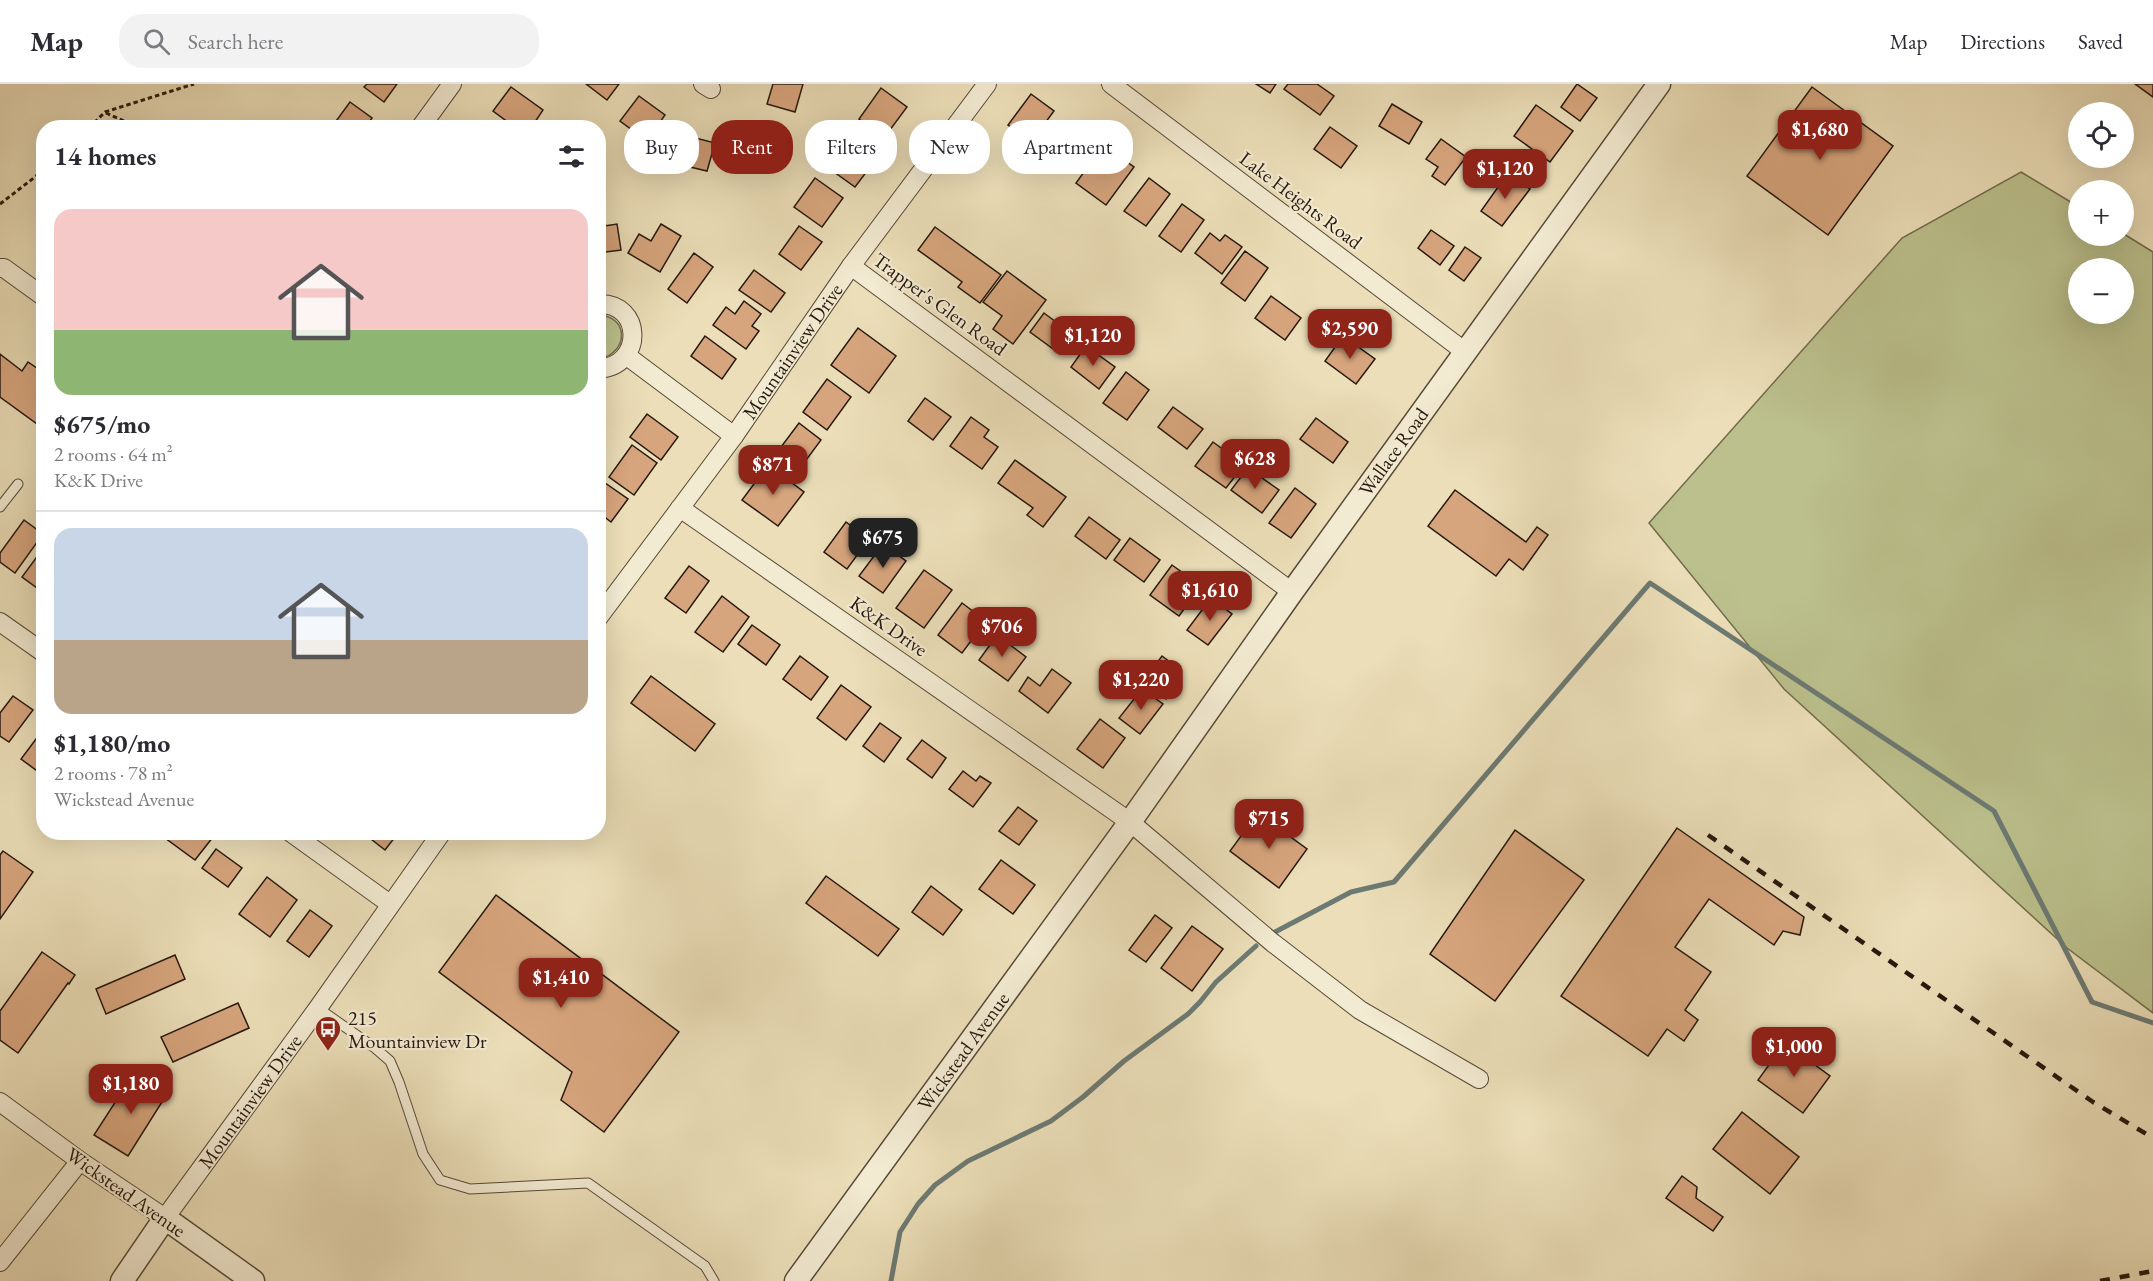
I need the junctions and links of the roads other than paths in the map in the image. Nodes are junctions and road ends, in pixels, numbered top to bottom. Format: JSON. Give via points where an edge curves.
{"nodes":[{"id":1,"x":452,"y":84,"type":"edge"},
{"id":2,"x":987,"y":84,"type":"edge"},
{"id":3,"x":1111,"y":84,"type":"edge"},
{"id":4,"x":1659,"y":84,"type":"edge"},
{"id":5,"x":426,"y":120,"type":"edge"},
{"id":6,"x":851,"y":267,"type":"junction"},
{"id":7,"x":0,"y":268,"type":"edge"},
{"id":8,"x":36,"y":291,"type":"edge"},
{"id":9,"x":606,"y":305,"type":"edge"},
{"id":10,"x":1464,"y":351,"type":"junction"},
{"id":11,"x":627,"y":356,"type":"junction"},
{"id":12,"x":606,"y":368,"type":"edge"},
{"id":13,"x":734,"y":436,"type":"junction"},
{"id":14,"x":18,"y":484,"type":"dead end"},
{"id":15,"x":0,"y":507,"type":"edge"},
{"id":16,"x":680,"y":508,"type":"junction"},
{"id":17,"x":1292,"y":592,"type":"junction"},
{"id":18,"x":606,"y":607,"type":"edge"},
{"id":19,"x":0,"y":622,"type":"edge"},
{"id":20,"x":36,"y":647,"type":"edge"},
{"id":21,"x":1130,"y":822,"type":"junction"},
{"id":22,"x":301,"y":840,"type":"edge"},
{"id":23,"x":436,"y":840,"type":"edge"},
{"id":24,"x":390,"y":904,"type":"junction"},
{"id":25,"x":318,"y":1008,"type":"junction"},
{"id":26,"x":1479,"y":1080,"type":"dead end"},
{"id":27,"x":0,"y":1102,"type":"edge"},
{"id":28,"x":80,"y":1161,"type":"junction"},
{"id":29,"x":165,"y":1218,"type":"junction"},
{"id":30,"x":0,"y":1262,"type":"edge"},
{"id":31,"x":122,"y":1281,"type":"edge"},
{"id":32,"x":254,"y":1281,"type":"edge"},
{"id":33,"x":714,"y":1281,"type":"edge"},
{"id":34,"x":796,"y":1281,"type":"edge"}],
"edges":[{"from":1,"to":5,"type":"street"},
{"from":2,"to":6,"type":"street","name":"Mountainview Drive"},
{"from":3,"to":10,"type":"street","name":"Lake Heights Road"},
{"from":4,"to":10,"type":"street","name":"Wallace Road"},
{"from":6,"to":13,"type":"street","name":"Mountainview Drive"},
{"from":6,"to":17,"type":"street","name":"Trapper's Glen Road"},
{"from":7,"to":8,"type":"street"},
{"from":9,"to":11,"type":"street","via":[[624,313],[631,323],[632,345]]},
{"from":10,"to":17,"type":"street","name":"Wallace Road"},
{"from":11,"to":12,"type":"street"},
{"from":11,"to":13,"type":"street"},
{"from":13,"to":16,"type":"street","name":"Mountainview Drive"},
{"from":14,"to":15,"type":"lane"},
{"from":16,"to":18,"type":"street","name":"Mountainview Drive"},
{"from":16,"to":21,"type":"street","name":"K&K Drive"},
{"from":17,"to":21,"type":"street","name":"Wallace Road"},
{"from":19,"to":20,"type":"street"},
{"from":21,"to":26,"type":"street","name":"K&K Drive","via":[[1273,943],[1360,1010]]},
{"from":21,"to":34,"type":"street","name":"Wickstead Avenue"},
{"from":22,"to":24,"type":"street"},
{"from":23,"to":24,"type":"street","name":"Mountainview Drive"},
{"from":24,"to":25,"type":"street","name":"Mountainview Drive"},
{"from":25,"to":29,"type":"street","name":"Mountainview Drive"},
{"from":25,"to":33,"type":"lane","via":[[390,1061],[423,1154],[440,1180],[470,1189],[588,1183],[705,1266]]},
{"from":27,"to":28,"type":"street","name":"Wickstead Avenue"},
{"from":28,"to":29,"type":"street","name":"Wickstead Avenue"},
{"from":28,"to":30,"type":"street"},
{"from":29,"to":31,"type":"street","name":"Mountainview Drive"},
{"from":29,"to":32,"type":"street","name":"Wickstead Avenue"}]}
